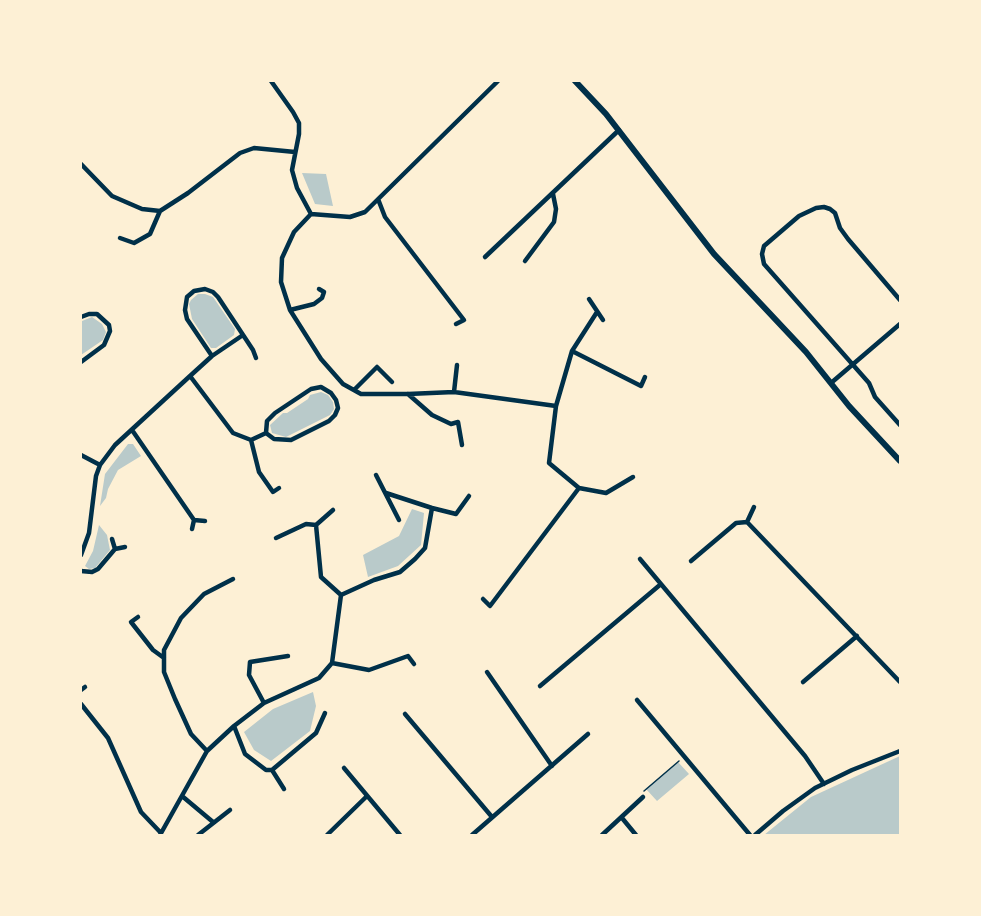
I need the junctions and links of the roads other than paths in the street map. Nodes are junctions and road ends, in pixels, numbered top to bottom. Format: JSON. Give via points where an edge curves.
{"nodes":[{"id":1,"x":271,"y":81,"type":"edge"},
{"id":2,"x":498,"y":81,"type":"edge"},
{"id":3,"x":575,"y":81,"type":"edge"},
{"id":4,"x":619,"y":130,"type":"junction"},
{"id":5,"x":295,"y":152,"type":"junction"},
{"id":6,"x":81,"y":164,"type":"edge"},
{"id":7,"x":553,"y":194,"type":"junction"},
{"id":8,"x":378,"y":199,"type":"junction"},
{"id":9,"x":160,"y":211,"type":"junction"},
{"id":10,"x":311,"y":214,"type":"junction"},
{"id":11,"x":120,"y":238,"type":"dead end"},
{"id":12,"x":485,"y":257,"type":"dead end"},
{"id":13,"x":525,"y":261,"type":"dead end"},
{"id":14,"x":319,"y":289,"type":"dead end"},
{"id":15,"x":589,"y":299,"type":"dead end"},
{"id":16,"x":900,"y":300,"type":"edge"},
{"id":17,"x":290,"y":310,"type":"junction"},
{"id":18,"x":597,"y":312,"type":"junction"},
{"id":19,"x":81,"y":317,"type":"edge"},
{"id":20,"x":603,"y":320,"type":"dead end"},
{"id":21,"x":456,"y":324,"type":"dead end"},
{"id":22,"x":900,"y":324,"type":"edge"},
{"id":23,"x":243,"y":335,"type":"junction"},
{"id":24,"x":572,"y":351,"type":"junction"},
{"id":25,"x":212,"y":356,"type":"junction"},
{"id":26,"x":256,"y":358,"type":"dead end"},
{"id":27,"x":81,"y":362,"type":"edge"},
{"id":28,"x":852,"y":364,"type":"junction"},
{"id":29,"x":457,"y":365,"type":"dead end"},
{"id":30,"x":190,"y":376,"type":"junction"},
{"id":31,"x":645,"y":377,"type":"dead end"},
{"id":32,"x":392,"y":382,"type":"dead end"},
{"id":33,"x":831,"y":383,"type":"junction"},
{"id":34,"x":354,"y":390,"type":"junction"},
{"id":35,"x":454,"y":392,"type":"junction"},
{"id":36,"x":408,"y":394,"type":"junction"},
{"id":37,"x":556,"y":406,"type":"junction"},
{"id":38,"x":900,"y":425,"type":"edge"},
{"id":39,"x":132,"y":430,"type":"junction"},
{"id":40,"x":266,"y":433,"type":"junction"},
{"id":41,"x":251,"y":440,"type":"junction"},
{"id":42,"x":462,"y":445,"type":"dead end"},
{"id":43,"x":81,"y":455,"type":"edge"},
{"id":44,"x":900,"y":461,"type":"edge"},
{"id":45,"x":100,"y":465,"type":"junction"},
{"id":46,"x":376,"y":475,"type":"dead end"},
{"id":47,"x":633,"y":477,"type":"dead end"},
{"id":48,"x":579,"y":488,"type":"junction"},
{"id":49,"x":279,"y":489,"type":"dead end"},
{"id":50,"x":386,"y":493,"type":"junction"},
{"id":51,"x":470,"y":496,"type":"dead end"},
{"id":52,"x":754,"y":507,"type":"dead end"},
{"id":53,"x":432,"y":508,"type":"junction"},
{"id":54,"x":333,"y":510,"type":"dead end"},
{"id":55,"x":194,"y":520,"type":"junction"},
{"id":56,"x":399,"y":520,"type":"dead end"},
{"id":57,"x":205,"y":521,"type":"dead end"},
{"id":58,"x":747,"y":522,"type":"junction"},
{"id":59,"x":316,"y":525,"type":"junction"},
{"id":60,"x":192,"y":529,"type":"dead end"},
{"id":61,"x":276,"y":538,"type":"dead end"},
{"id":62,"x":112,"y":539,"type":"dead end"},
{"id":63,"x":125,"y":547,"type":"dead end"},
{"id":64,"x":115,"y":549,"type":"junction"},
{"id":65,"x":81,"y":555,"type":"edge"},
{"id":66,"x":640,"y":559,"type":"dead end"},
{"id":67,"x":691,"y":561,"type":"dead end"},
{"id":68,"x":81,"y":571,"type":"edge"},
{"id":69,"x":233,"y":579,"type":"dead end"},
{"id":70,"x":661,"y":584,"type":"junction"},
{"id":71,"x":341,"y":595,"type":"junction"},
{"id":72,"x":483,"y":599,"type":"dead end"},
{"id":73,"x":138,"y":617,"type":"dead end"},
{"id":74,"x":857,"y":636,"type":"junction"},
{"id":75,"x":288,"y":656,"type":"dead end"},
{"id":76,"x":164,"y":658,"type":"junction"},
{"id":77,"x":332,"y":663,"type":"junction"},
{"id":78,"x":414,"y":664,"type":"dead end"},
{"id":79,"x":487,"y":672,"type":"dead end"},
{"id":80,"x":803,"y":682,"type":"dead end"},
{"id":81,"x":900,"y":682,"type":"edge"},
{"id":82,"x":540,"y":686,"type":"dead end"},
{"id":83,"x":637,"y":700,"type":"dead end"},
{"id":84,"x":264,"y":703,"type":"junction"},
{"id":85,"x":81,"y":704,"type":"edge"},
{"id":86,"x":325,"y":714,"type":"dead end"},
{"id":87,"x":405,"y":714,"type":"dead end"},
{"id":88,"x":234,"y":726,"type":"junction"},
{"id":89,"x":588,"y":734,"type":"dead end"},
{"id":90,"x":207,"y":751,"type":"junction"},
{"id":91,"x":900,"y":751,"type":"edge"},
{"id":92,"x":552,"y":766,"type":"junction"},
{"id":93,"x":344,"y":768,"type":"dead end"},
{"id":94,"x":272,"y":770,"type":"junction"},
{"id":95,"x":824,"y":784,"type":"junction"},
{"id":96,"x":284,"y":789,"type":"dead end"},
{"id":97,"x":182,"y":796,"type":"junction"},
{"id":98,"x":367,"y":796,"type":"junction"},
{"id":99,"x":643,"y":797,"type":"road end"},
{"id":100,"x":230,"y":810,"type":"dead end"},
{"id":101,"x":492,"y":817,"type":"junction"},
{"id":102,"x":622,"y":818,"type":"junction"},
{"id":103,"x":213,"y":822,"type":"junction"},
{"id":104,"x":160,"y":834,"type":"edge"},
{"id":105,"x":198,"y":835,"type":"edge"},
{"id":106,"x":327,"y":835,"type":"edge"},
{"id":107,"x":400,"y":835,"type":"edge"},
{"id":108,"x":472,"y":835,"type":"edge"},
{"id":109,"x":602,"y":835,"type":"edge"},
{"id":110,"x":636,"y":835,"type":"edge"},
{"id":111,"x":750,"y":835,"type":"edge"},
{"id":112,"x":755,"y":835,"type":"edge"}],
"edges":[{"from":1,"to":5,"type":"street","via":[[299,123]]},
{"from":2,"to":8,"type":"street"},
{"from":3,"to":4,"type":"street"},
{"from":4,"to":7,"type":"street"},
{"from":4,"to":33,"type":"street","via":[[714,254]]},
{"from":5,"to":9,"type":"street","via":[[254,148],[240,153]]},
{"from":5,"to":10,"type":"street","via":[[292,170]]},
{"from":6,"to":9,"type":"street","via":[[112,196],[142,209]]},
{"from":7,"to":12,"type":"street"},
{"from":7,"to":13,"type":"street","via":[[554,222]]},
{"from":8,"to":10,"type":"street","via":[[365,212],[350,217]]},
{"from":8,"to":21,"type":"street","via":[[385,217],[464,320]]},
{"from":9,"to":11,"type":"street","via":[[150,234],[134,243]]},
{"from":10,"to":17,"type":"street","via":[[294,232],[282,258],[281,282]]},
{"from":14,"to":17,"type":"street","via":[[324,292],[322,298],[314,304]]},
{"from":15,"to":18,"type":"street"},
{"from":16,"to":28,"type":"street","via":[[848,239],[830,209],[816,208],[799,216],[764,246],[764,264]]},
{"from":17,"to":34,"type":"street","via":[[321,359],[343,384]]},
{"from":18,"to":20,"type":"street"},
{"from":18,"to":24,"type":"street"},
{"from":19,"to":27,"type":"street","via":[[97,314],[110,331],[104,345]]},
{"from":22,"to":28,"type":"street"},
{"from":23,"to":25,"type":"street"},
{"from":23,"to":25,"type":"street","via":[[213,292],[194,291],[185,303],[187,319]]},
{"from":23,"to":26,"type":"street"},
{"from":24,"to":31,"type":"street","via":[[641,386]]},
{"from":24,"to":37,"type":"street"},
{"from":25,"to":30,"type":"street"},
{"from":28,"to":33,"type":"street"},
{"from":28,"to":38,"type":"street"},
{"from":29,"to":35,"type":"street"},
{"from":30,"to":39,"type":"street"},
{"from":30,"to":41,"type":"street","via":[[233,433]]},
{"from":32,"to":34,"type":"street","via":[[377,367]]},
{"from":33,"to":44,"type":"street"},
{"from":34,"to":36,"type":"street","via":[[361,394]]},
{"from":35,"to":36,"type":"street"},
{"from":35,"to":37,"type":"street"},
{"from":36,"to":42,"type":"street","via":[[432,415],[451,424],[458,422]]},
{"from":37,"to":48,"type":"street","via":[[549,463]]},
{"from":39,"to":45,"type":"street"},
{"from":39,"to":55,"type":"street"},
{"from":40,"to":40,"type":"street","via":[[267,421],[275,413],[311,389],[321,387],[336,400],[338,408],[329,421],[291,440],[274,439]]},
{"from":40,"to":41,"type":"street"},
{"from":41,"to":49,"type":"street","via":[[260,472],[273,492]]},
{"from":43,"to":45,"type":"street"},
{"from":45,"to":65,"type":"street","via":[[89,533]]},
{"from":46,"to":50,"type":"street"},
{"from":47,"to":48,"type":"street","via":[[606,493]]},
{"from":48,"to":72,"type":"street","via":[[489,606]]},
{"from":50,"to":53,"type":"street"},
{"from":50,"to":56,"type":"street"},
{"from":51,"to":53,"type":"street","via":[[456,514]]},
{"from":52,"to":58,"type":"street"},
{"from":53,"to":71,"type":"street","via":[[425,548],[415,560],[400,572]]},
{"from":54,"to":59,"type":"street"},
{"from":55,"to":57,"type":"street"},
{"from":55,"to":60,"type":"street"},
{"from":58,"to":67,"type":"street","via":[[736,523]]},
{"from":58,"to":74,"type":"street"},
{"from":59,"to":61,"type":"street","via":[[306,524]]},
{"from":59,"to":71,"type":"street","via":[[321,577]]},
{"from":62,"to":64,"type":"street"},
{"from":63,"to":64,"type":"street"},
{"from":64,"to":68,"type":"street","via":[[98,569]]},
{"from":66,"to":70,"type":"street"},
{"from":69,"to":76,"type":"street","via":[[204,594],[181,618],[164,650]]},
{"from":70,"to":82,"type":"street"},
{"from":70,"to":95,"type":"street","via":[[806,756]]},
{"from":71,"to":77,"type":"street"},
{"from":73,"to":76,"type":"street","via":[[131,622]]},
{"from":74,"to":80,"type":"street"},
{"from":74,"to":81,"type":"street"},
{"from":75,"to":84,"type":"street","via":[[250,662],[249,675]]},
{"from":76,"to":90,"type":"street","via":[[164,672],[191,734]]},
{"from":77,"to":78,"type":"street","via":[[369,670],[408,656]]},
{"from":77,"to":84,"type":"street","via":[[319,678]]},
{"from":79,"to":92,"type":"street"},
{"from":83,"to":111,"type":"street"},
{"from":84,"to":88,"type":"street"},
{"from":85,"to":104,"type":"street","via":[[108,738],[141,812]]},
{"from":86,"to":94,"type":"street","via":[[316,734]]},
{"from":87,"to":101,"type":"street"},
{"from":88,"to":90,"type":"street"},
{"from":88,"to":94,"type":"street","via":[[245,754],[266,770]]},
{"from":89,"to":92,"type":"street"},
{"from":90,"to":97,"type":"street"},
{"from":91,"to":95,"type":"street"},
{"from":92,"to":101,"type":"street"},
{"from":93,"to":98,"type":"street"},
{"from":94,"to":96,"type":"street"},
{"from":95,"to":112,"type":"street"},
{"from":97,"to":103,"type":"street"},
{"from":97,"to":104,"type":"street"},
{"from":98,"to":106,"type":"street"},
{"from":98,"to":107,"type":"street"},
{"from":99,"to":102,"type":"street"},
{"from":100,"to":103,"type":"street"},
{"from":101,"to":108,"type":"street"},
{"from":102,"to":109,"type":"street"},
{"from":102,"to":110,"type":"street"},
{"from":103,"to":105,"type":"street"}]}
